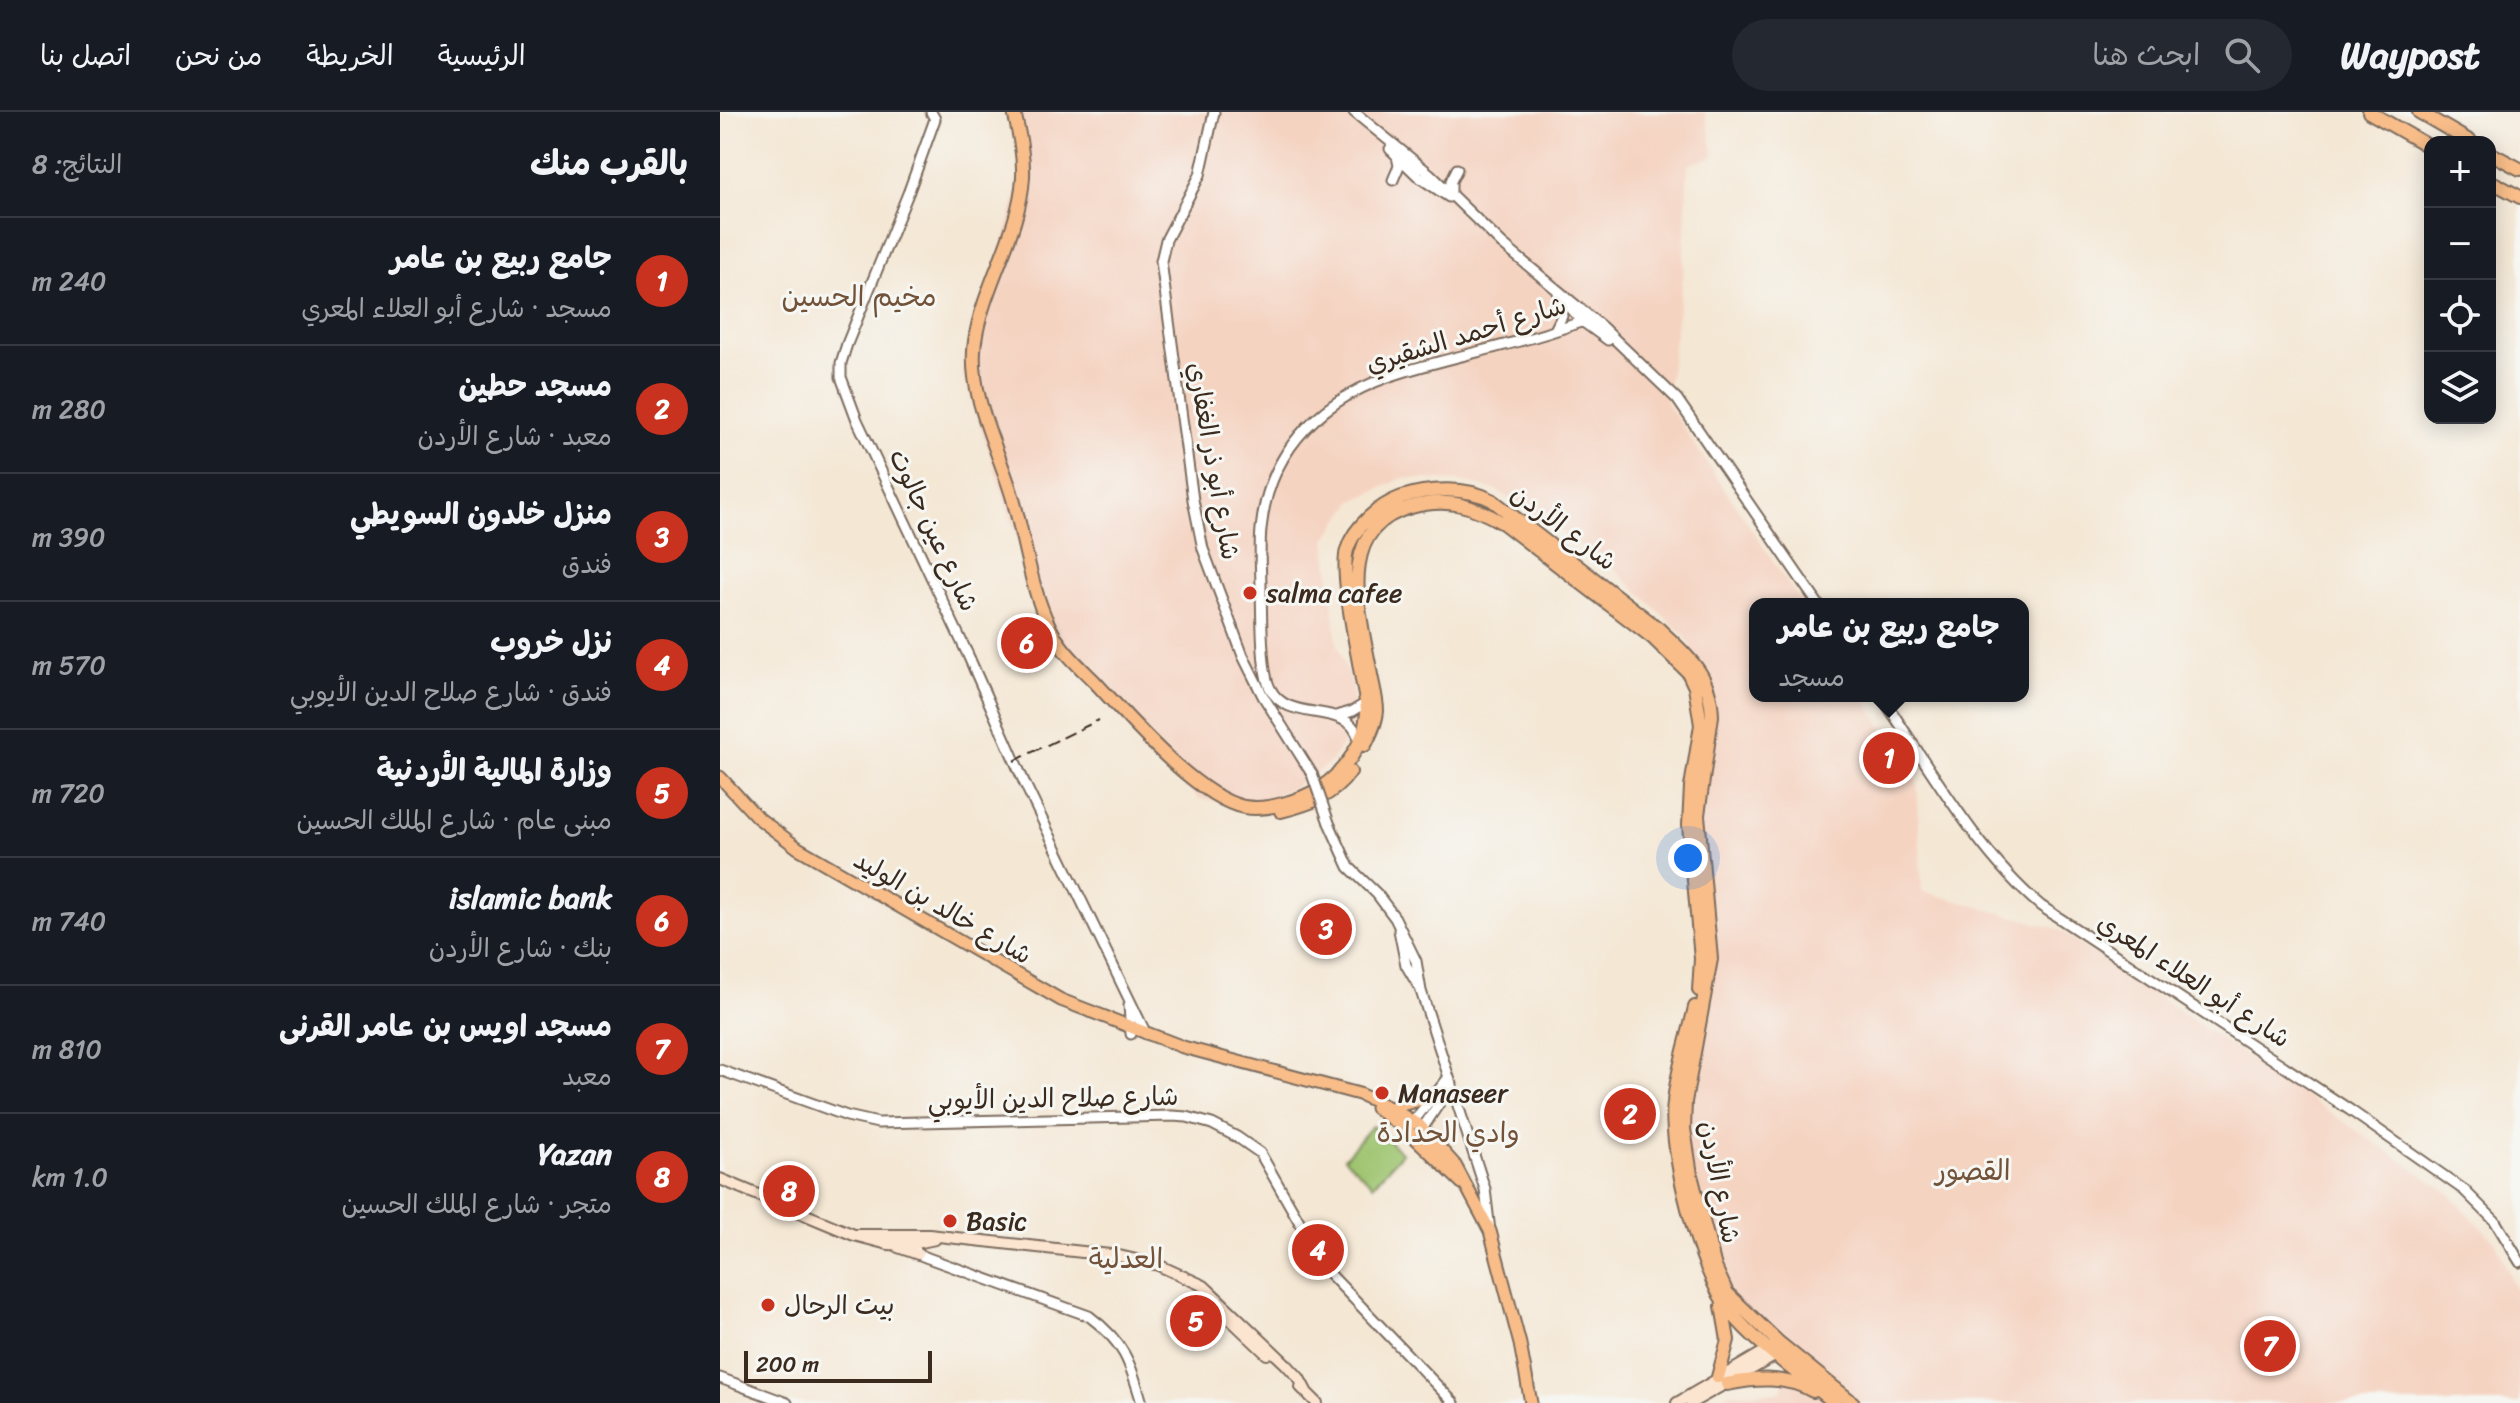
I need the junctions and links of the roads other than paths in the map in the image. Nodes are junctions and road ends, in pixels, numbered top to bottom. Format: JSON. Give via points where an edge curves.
{"nodes":[{"id":1,"x":931,"y":112,"type":"edge"},
{"id":2,"x":1011,"y":112,"type":"edge"},
{"id":3,"x":1214,"y":112,"type":"edge"},
{"id":4,"x":1354,"y":112,"type":"edge"},
{"id":5,"x":2369,"y":112,"type":"edge"},
{"id":6,"x":2419,"y":112,"type":"edge"},
{"id":7,"x":2461,"y":136,"type":"edge"},
{"id":8,"x":1381,"y":137,"type":"junction"},
{"id":9,"x":2424,"y":144,"type":"edge"},
{"id":10,"x":1397,"y":156,"type":"junction"},
{"id":11,"x":2496,"y":156,"type":"edge"},
{"id":12,"x":1457,"y":169,"type":"dead end"},
{"id":13,"x":2520,"y":169,"type":"edge"},
{"id":14,"x":1393,"y":180,"type":"dead end"},
{"id":15,"x":2496,"y":184,"type":"edge"},
{"id":16,"x":1453,"y":196,"type":"junction"},
{"id":17,"x":2520,"y":197,"type":"edge"},
{"id":18,"x":1560,"y":294,"type":"junction"},
{"id":19,"x":1586,"y":320,"type":"junction"},
{"id":20,"x":1553,"y":332,"type":"junction"},
{"id":21,"x":1573,"y":568,"type":"junction"},
{"id":22,"x":1814,"y":598,"type":"edge"},
{"id":23,"x":1885,"y":702,"type":"edge"},
{"id":24,"x":1366,"y":703,"type":"junction"},
{"id":25,"x":1118,"y":712,"type":"junction"},
{"id":26,"x":1337,"y":716,"type":"junction"},
{"id":27,"x":1360,"y":740,"type":"junction"},
{"id":28,"x":720,"y":777,"type":"edge"},
{"id":29,"x":720,"y":787,"type":"edge"},
{"id":30,"x":1129,"y":1002,"type":"junction"},
{"id":31,"x":1131,"y":1030,"type":"junction"},
{"id":32,"x":1146,"y":1035,"type":"junction"},
{"id":33,"x":720,"y":1070,"type":"edge"},
{"id":34,"x":1450,"y":1080,"type":"junction"},
{"id":35,"x":1334,"y":1087,"type":"junction"},
{"id":36,"x":1431,"y":1097,"type":"junction"},
{"id":37,"x":1390,"y":1108,"type":"junction"},
{"id":38,"x":1414,"y":1129,"type":"junction"},
{"id":39,"x":720,"y":1179,"type":"edge"},
{"id":40,"x":1490,"y":1231,"type":"junction"},
{"id":41,"x":854,"y":1235,"type":"junction"},
{"id":42,"x":917,"y":1245,"type":"junction"},
{"id":43,"x":2520,"y":1262,"type":"edge"},
{"id":44,"x":1720,"y":1299,"type":"junction"},
{"id":45,"x":1778,"y":1349,"type":"junction"},
{"id":46,"x":720,"y":1378,"type":"edge"},
{"id":47,"x":1723,"y":1381,"type":"junction"},
{"id":48,"x":1833,"y":1402,"type":"edge"},
{"id":49,"x":787,"y":1403,"type":"edge"},
{"id":50,"x":1142,"y":1403,"type":"edge"},
{"id":51,"x":1317,"y":1403,"type":"edge"},
{"id":52,"x":1454,"y":1403,"type":"edge"},
{"id":53,"x":1531,"y":1403,"type":"edge"},
{"id":54,"x":1677,"y":1403,"type":"edge"},
{"id":55,"x":1691,"y":1403,"type":"edge"},
{"id":56,"x":1853,"y":1403,"type":"edge"}],
"edges":[{"from":1,"to":30,"type":"street","name":"شارع عين جالوت","via":[[933,124],[847,344],[841,377]]},
{"from":2,"to":25,"type":"highway","name":"شارع الأردن","via":[[1016,184],[972,326],[969,383],[1043,626],[1059,652]]},
{"from":3,"to":34,"type":"street","name":"شارع أبو ذر الغفاري","bridge":true,"via":[[1200,175],[1166,240],[1161,261],[1203,549],[1243,656],[1312,774],[1349,867],[1398,923],[1406,965],[1421,991]]},
{"from":4,"to":8,"type":"street"},
{"from":5,"to":9,"type":"highway"},
{"from":6,"to":7,"type":"highway"},
{"from":8,"to":10,"type":"street"},
{"from":8,"to":16,"type":"street"},
{"from":10,"to":14,"type":"street"},
{"from":10,"to":16,"type":"street","via":[[1419,177]]},
{"from":11,"to":13,"type":"highway"},
{"from":12,"to":16,"type":"street","via":[[1451,181]]},
{"from":15,"to":17,"type":"highway"},
{"from":16,"to":18,"type":"street"},
{"from":18,"to":19,"type":"street"},
{"from":18,"to":20,"type":"street","via":[[1562,316]]},
{"from":19,"to":20,"type":"street","name":"شارع أحمد الشقيري"},
{"from":19,"to":22,"type":"street","via":[[1677,399]]},
{"from":20,"to":26,"type":"street","name":"شارع أحمد الشقيري","via":[[1400,373],[1339,401],[1297,436],[1277,470],[1261,529],[1264,665],[1271,691],[1297,708]]},
{"from":21,"to":24,"type":"highway","name":"شارع الأردن","via":[[1480,495],[1419,493],[1378,510],[1353,538],[1345,560]]},
{"from":21,"to":25,"type":"highway","name":"شارع الأردن","via":[[1464,504],[1416,506],[1380,520],[1366,537],[1358,573],[1375,720],[1348,775],[1301,806],[1263,815],[1229,809],[1167,767]]},
{"from":21,"to":44,"type":"highway","name":"شارع الأردن","via":[[1688,672],[1700,707],[1689,825],[1701,973],[1676,1089],[1674,1131],[1701,1256]]},
{"from":21,"to":45,"type":"highway","name":"شارع الأردن","via":[[1679,648],[1709,691],[1712,716],[1698,815],[1710,968],[1686,1089],[1684,1129],[1719,1279]]},
{"from":23,"to":43,"type":"street","name":"شارع أبو العلاء المعري","via":[[1978,837],[2026,893],[2464,1190],[2499,1226]]},
{"from":24,"to":26,"type":"street"},
{"from":24,"to":27,"type":"highway","name":"شارع الأردن"},
{"from":25,"to":27,"type":"highway","name":"شارع الأردن","via":[[1178,767],[1248,808],[1314,792],[1342,770]]},
{"from":26,"to":27,"type":"street"},
{"from":28,"to":31,"type":"main road","name":"شارع خالد بن الوليد","via":[[757,817],[798,848],[1061,1000]]},
{"from":29,"to":31,"type":"main road","name":"شارع خالد بن الوليد","via":[[794,852],[1051,1000],[1089,1019]]},
{"from":30,"to":31,"type":"street","name":"شارع عين جالوت"},
{"from":30,"to":32,"type":"street","name":"شارع عين جالوت"},
{"from":31,"to":32,"type":"main road","name":"شارع خالد بن الوليد"},
{"from":32,"to":35,"type":"main road","name":"شارع خالد بن الوليد"},
{"from":33,"to":52,"type":"street","name":"شارع صلاح الدين الأيوبي","via":[[878,1123],[1172,1116],[1225,1130],[1260,1153],[1328,1272]]},
{"from":34,"to":36,"type":"street"},
{"from":34,"to":38,"type":"street"},
{"from":34,"to":40,"type":"street","name":"شارع أبو ذر الغفاري","via":[[1485,1189]]},
{"from":35,"to":37,"type":"main road","name":"شارع خالد بن الوليد"},
{"from":35,"to":38,"type":"main road","name":"شارع خالد بن الوليد"},
{"from":36,"to":37,"type":"main road"},
{"from":36,"to":38,"type":"street"},
{"from":37,"to":38,"type":"main road","name":"شارع خالد بن الوليد"},
{"from":38,"to":40,"type":"main road","name":"شارع خالد بن الوليد","via":[[1455,1165]]},
{"from":39,"to":41,"type":"main road"},
{"from":40,"to":53,"type":"main road","name":"شارع خالد بن الوليد"},
{"from":41,"to":42,"type":"main road"},
{"from":41,"to":42,"type":"main road"},
{"from":42,"to":50,"type":"street","via":[[1089,1316],[1117,1341]]},
{"from":42,"to":51,"type":"main road","via":[[941,1237],[1135,1259],[1189,1278],[1204,1286],[1250,1339],[1299,1378]]},
{"from":44,"to":45,"type":"highway","name":"شارع الأردن","via":[[1732,1315]]},
{"from":44,"to":47,"type":"highway","via":[[1728,1340]]},
{"from":45,"to":47,"type":"main road"},
{"from":45,"to":48,"type":"highway","name":"شارع الأردن"},
{"from":45,"to":56,"type":"highway","name":"شارع الأردن"},
{"from":46,"to":49,"type":"street"},
{"from":47,"to":48,"type":"highway","via":[[1779,1380]]},
{"from":47,"to":54,"type":"main road"},
{"from":47,"to":55,"type":"main road"}]}
